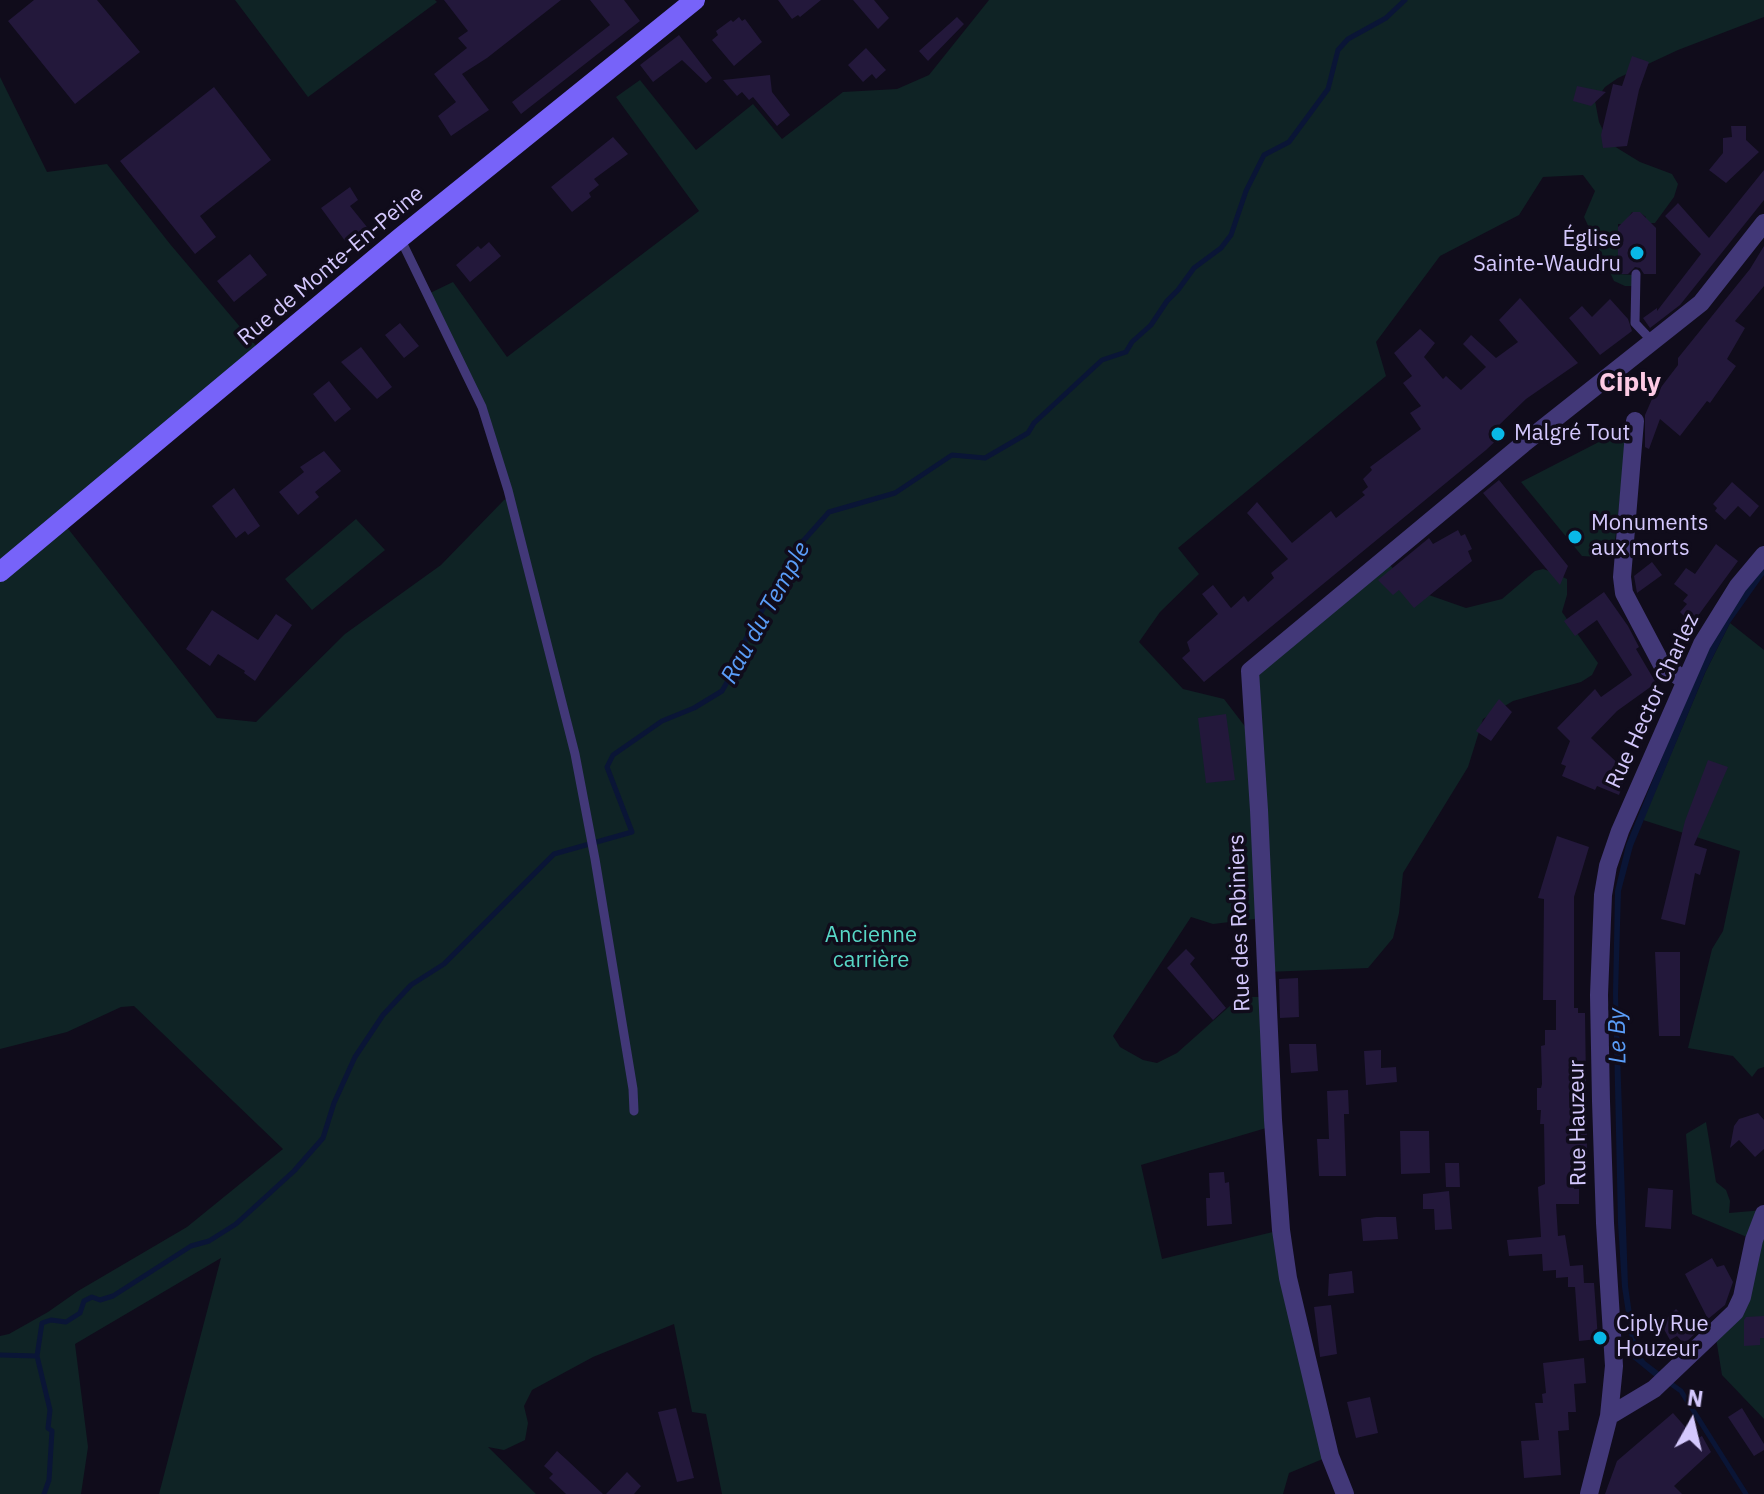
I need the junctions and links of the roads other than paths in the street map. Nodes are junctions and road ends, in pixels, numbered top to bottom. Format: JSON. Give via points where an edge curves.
{"nodes":[{"id":1,"x":695,"y":0,"type":"edge"},
{"id":2,"x":1764,"y":223,"type":"edge"},
{"id":3,"x":400,"y":238,"type":"junction"},
{"id":4,"x":1636,"y":274,"type":"dead end"},
{"id":5,"x":1652,"y":341,"type":"junction"},
{"id":6,"x":1635,"y":421,"type":"dead end"},
{"id":7,"x":1764,"y":555,"type":"edge"},
{"id":8,"x":0,"y":572,"type":"edge"},
{"id":9,"x":1685,"y":681,"type":"junction"},
{"id":10,"x":1620,"y":831,"type":"joint"},
{"id":11,"x":634,"y":1111,"type":"dead end"},
{"id":12,"x":1764,"y":1214,"type":"edge"},
{"id":13,"x":1609,"y":1416,"type":"junction"},
{"id":14,"x":1345,"y":1494,"type":"edge"},
{"id":15,"x":1589,"y":1494,"type":"edge"}],
"edges":[{"from":1,"to":3,"type":"main road","name":"Rue de Monte-En-Peine"},
{"from":2,"to":5,"type":"street","via":[[1701,303]]},
{"from":3,"to":8,"type":"main road","name":"Rue de Monte-En-Peine"},
{"from":3,"to":11,"type":"lane","via":[[482,407],[500,458],[562,699],[595,859]]},
{"from":4,"to":5,"type":"lane","via":[[1635,323]]},
{"from":5,"to":14,"type":"street","name":"Rue des Robiniers","via":[[1250,671],[1281,1230],[1330,1456]]},
{"from":6,"to":9,"type":"street","via":[[1624,593],[1661,663]]},
{"from":7,"to":9,"type":"street","name":"Rue Hector Charlez","via":[[1725,606]]},
{"from":9,"to":10,"type":"street","name":"Rue Hector Charlez"},
{"from":10,"to":13,"type":"street","name":"Rue Hauzeur","via":[[1605,880],[1600,936],[1604,1192],[1614,1366]]},
{"from":12,"to":13,"type":"street","via":[[1735,1312],[1654,1389]]},
{"from":13,"to":15,"type":"street","name":"Rue Hauzeur"}]}
